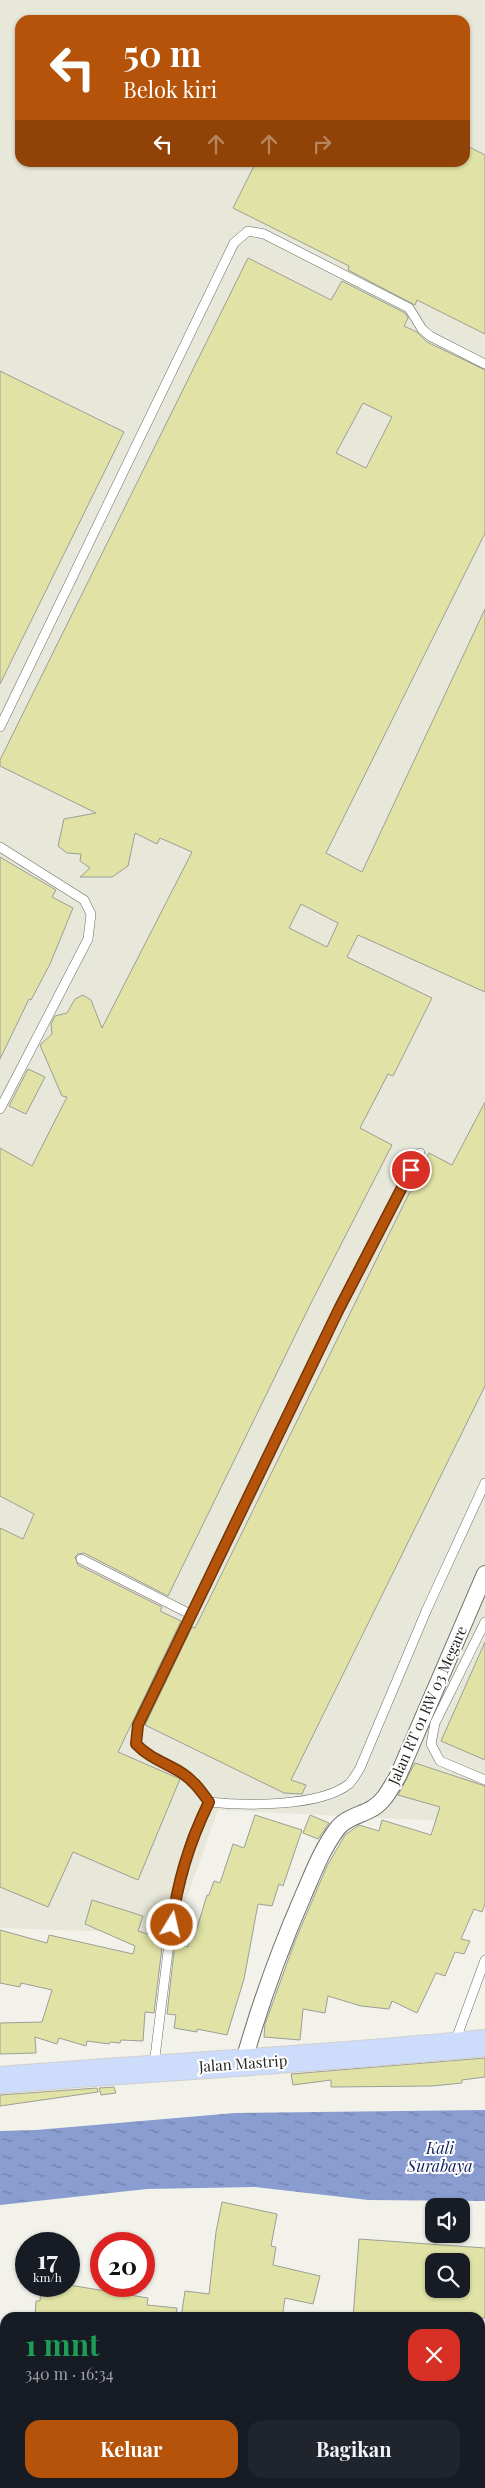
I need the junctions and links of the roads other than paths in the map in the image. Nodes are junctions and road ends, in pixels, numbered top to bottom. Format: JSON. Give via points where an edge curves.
{"nodes":[{"id":1,"x":485,"y":364,"type":"edge"},
{"id":2,"x":0,"y":727,"type":"edge"},
{"id":3,"x":0,"y":846,"type":"edge"},
{"id":4,"x":0,"y":1109,"type":"edge"},
{"id":5,"x":420,"y":1153,"type":"dead end"},
{"id":6,"x":485,"y":1483,"type":"edge"},
{"id":7,"x":80,"y":1559,"type":"dead end"},
{"id":8,"x":485,"y":1574,"type":"edge"},
{"id":9,"x":192,"y":1615,"type":"junction"},
{"id":10,"x":485,"y":1622,"type":"edge"},
{"id":11,"x":485,"y":1780,"type":"edge"},
{"id":12,"x":209,"y":1802,"type":"junction"},
{"id":13,"x":485,"y":1960,"type":"edge"},
{"id":14,"x":485,"y":2043,"type":"edge"},
{"id":15,"x":453,"y":2046,"type":"junction"},
{"id":16,"x":243,"y":2064,"type":"junction"},
{"id":17,"x":154,"y":2068,"type":"junction"},
{"id":18,"x":0,"y":2080,"type":"edge"}],
"edges":[{"from":1,"to":2,"type":"lane","via":[[430,336],[409,308],[264,234],[248,231],[234,243]]},
{"from":3,"to":4,"type":"lane","via":[[84,900],[91,914],[88,939]]},
{"from":5,"to":9,"type":"lane","via":[[339,1309]]},
{"from":6,"to":12,"type":"lane","via":[[427,1608],[360,1768],[349,1784],[322,1797],[247,1805]]},
{"from":7,"to":9,"type":"lane"},
{"from":8,"to":16,"type":"street","name":"Jalan RT 01 RW 03 Megare","via":[[398,1776],[384,1799],[374,1808],[339,1826],[323,1850],[284,1941]]},
{"from":9,"to":12,"type":"lane","via":[[135,1736],[136,1744],[144,1753],[197,1785]]},
{"from":10,"to":11,"type":"lane","via":[[435,1723],[431,1744],[440,1761]]},
{"from":12,"to":17,"type":"lane","via":[[192,1838],[173,1911]]},
{"from":13,"to":15,"type":"lane"},
{"from":14,"to":15,"type":"main road","name":"Jalan Mastrip"},
{"from":15,"to":16,"type":"main road","name":"Jalan Mastrip"},
{"from":16,"to":17,"type":"main road","name":"Jalan Mastrip"},
{"from":17,"to":18,"type":"main road","name":"Jalan Mastrip"}]}
